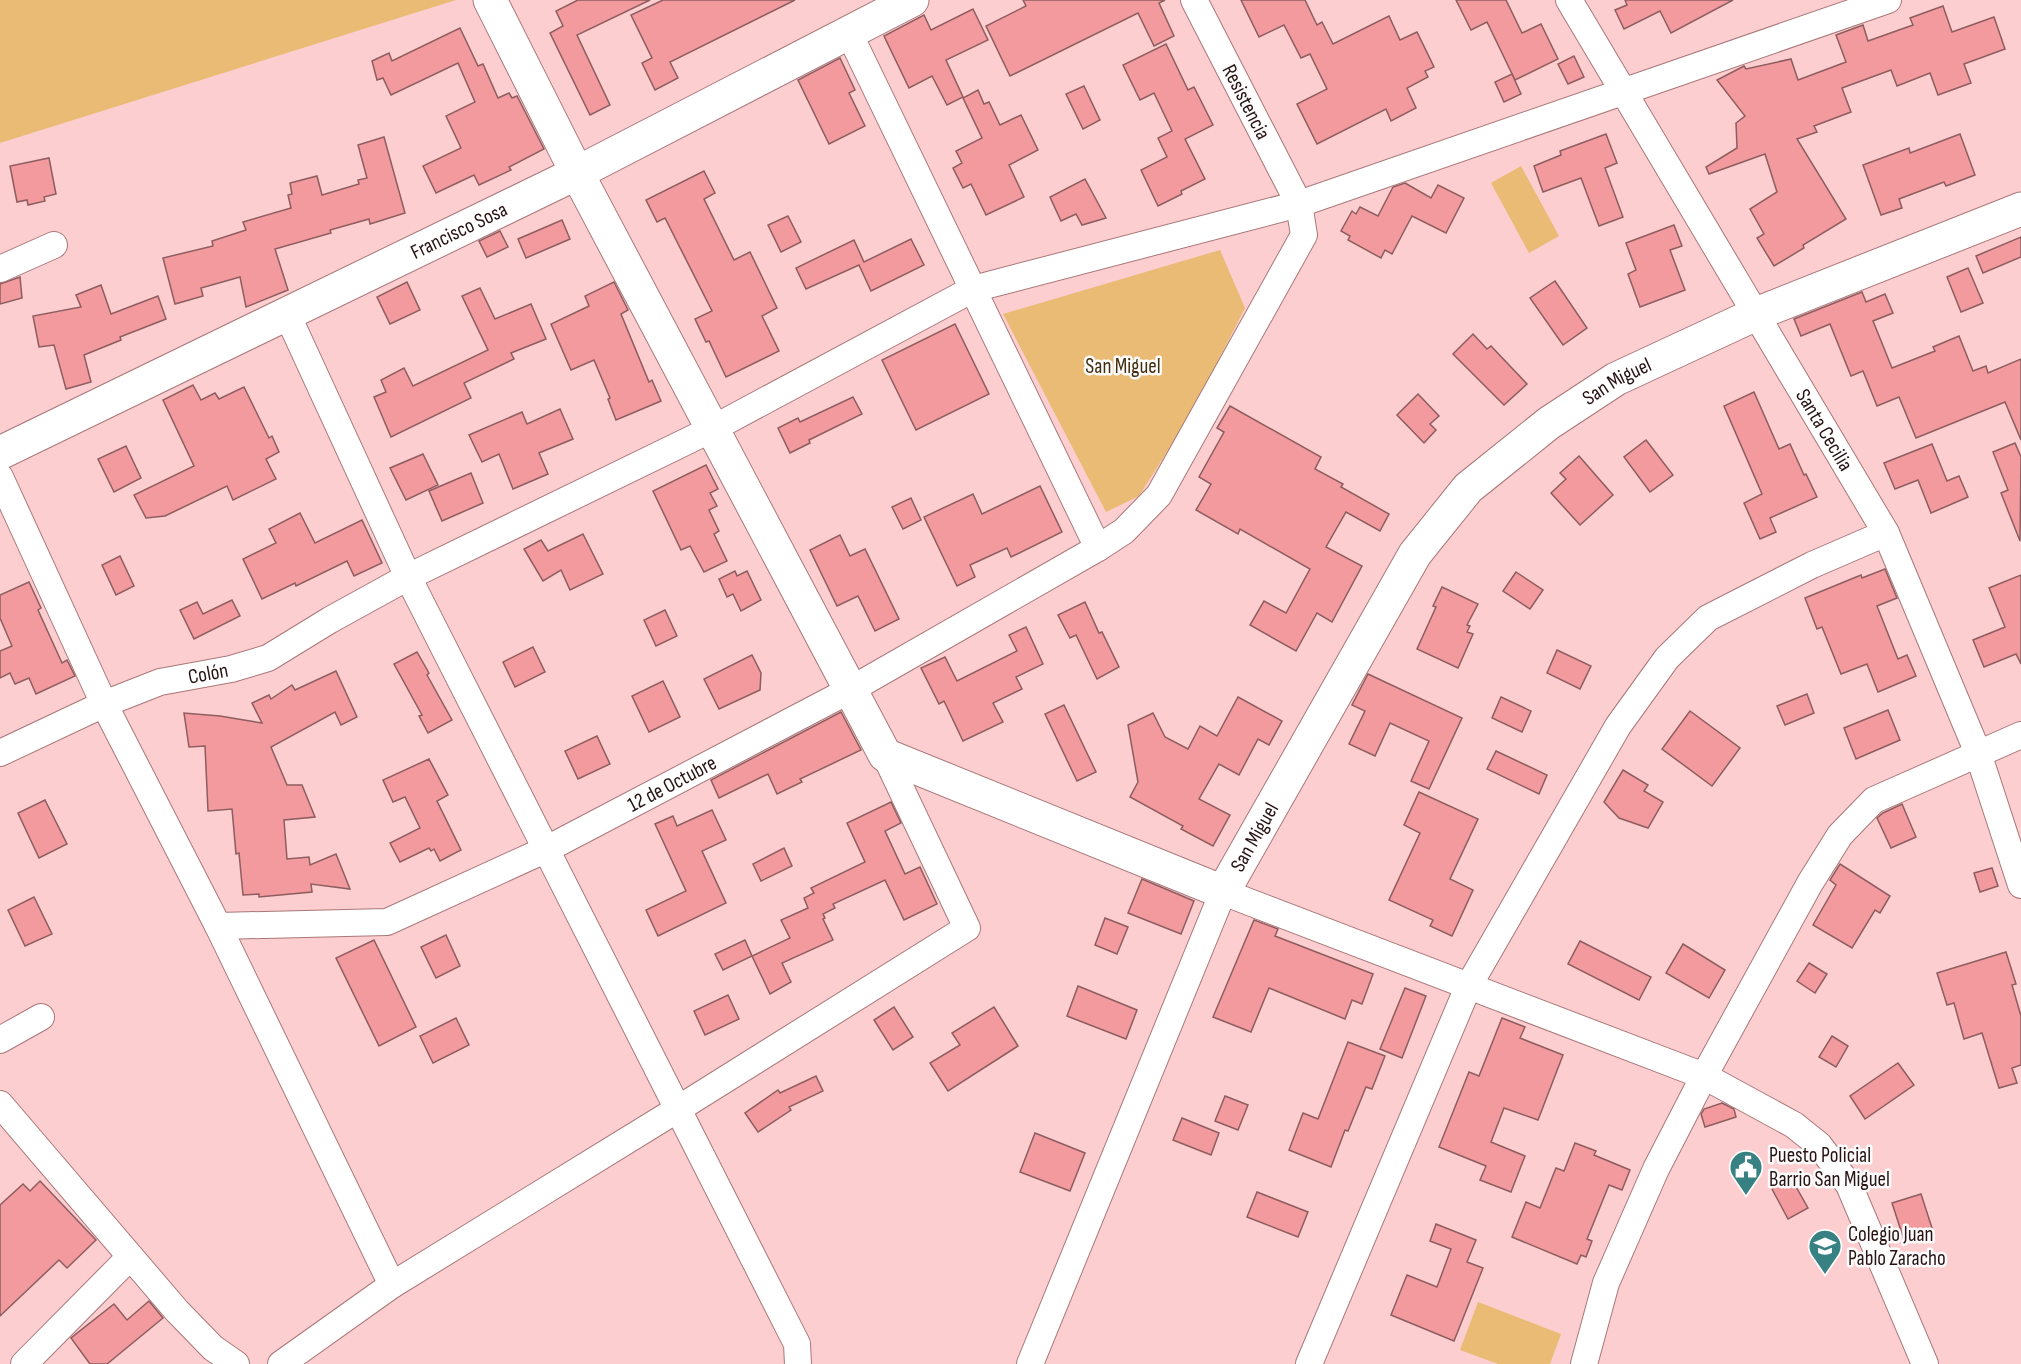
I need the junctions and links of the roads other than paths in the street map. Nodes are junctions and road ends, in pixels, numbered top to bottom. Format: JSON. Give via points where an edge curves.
{"nodes":[{"id":1,"x":490,"y":0,"type":"edge"},
{"id":2,"x":912,"y":0,"type":"edge"},
{"id":3,"x":1194,"y":0,"type":"edge"},
{"id":4,"x":1569,"y":0,"type":"edge"},
{"id":5,"x":1888,"y":0,"type":"edge"},
{"id":6,"x":1838,"y":8,"type":"edge"},
{"id":7,"x":849,"y":33,"type":"junction"},
{"id":8,"x":1624,"y":92,"type":"junction"},
{"id":9,"x":577,"y":173,"type":"junction"},
{"id":10,"x":1299,"y":204,"type":"junction"},
{"id":11,"x":2021,"y":209,"type":"edge"},
{"id":12,"x":54,"y":245,"type":"dead end"},
{"id":13,"x":0,"y":269,"type":"edge"},
{"id":14,"x":973,"y":289,"type":"junction"},
{"id":15,"x":287,"y":314,"type":"junction"},
{"id":16,"x":1756,"y":314,"type":"junction"},
{"id":17,"x":712,"y":429,"type":"junction"},
{"id":18,"x":0,"y":453,"type":"edge"},
{"id":19,"x":0,"y":477,"type":"edge"},
{"id":20,"x":1886,"y":533,"type":"junction"},
{"id":21,"x":1098,"y":548,"type":"junction"},
{"id":22,"x":408,"y":577,"type":"junction"},
{"id":23,"x":850,"y":690,"type":"junction"},
{"id":24,"x":104,"y":704,"type":"junction"},
{"id":25,"x":2021,"y":735,"type":"edge"},
{"id":26,"x":0,"y":753,"type":"edge"},
{"id":27,"x":1978,"y":753,"type":"junction"},
{"id":28,"x":885,"y":755,"type":"junction"},
{"id":29,"x":547,"y":849,"type":"junction"},
{"id":30,"x":2021,"y":885,"type":"edge"},
{"id":31,"x":1223,"y":892,"type":"junction"},
{"id":32,"x":218,"y":926,"type":"junction"},
{"id":33,"x":1468,"y":987,"type":"junction"},
{"id":34,"x":42,"y":1017,"type":"dead end"},
{"id":35,"x":0,"y":1040,"type":"edge"},
{"id":36,"x":1704,"y":1076,"type":"junction"},
{"id":37,"x":0,"y":1104,"type":"edge"},
{"id":38,"x":678,"y":1110,"type":"junction"},
{"id":39,"x":130,"y":1257,"type":"junction"},
{"id":40,"x":392,"y":1285,"type":"junction"},
{"id":41,"x":24,"y":1364,"type":"edge"},
{"id":42,"x":236,"y":1364,"type":"edge"},
{"id":43,"x":281,"y":1364,"type":"edge"},
{"id":44,"x":798,"y":1364,"type":"edge"},
{"id":45,"x":1030,"y":1364,"type":"edge"},
{"id":46,"x":1309,"y":1364,"type":"edge"},
{"id":47,"x":1584,"y":1364,"type":"edge"},
{"id":48,"x":1925,"y":1364,"type":"edge"}],
"edges":[{"from":1,"to":9,"type":"street"},
{"from":2,"to":7,"type":"street","name":"Francisco Sosa"},
{"from":3,"to":10,"type":"street","name":"Resistencia"},
{"from":4,"to":8,"type":"street","name":"Santa Cecilia"},
{"from":5,"to":6,"type":"street","name":"Colón"},
{"from":6,"to":8,"type":"street","name":"Colón"},
{"from":7,"to":9,"type":"street","name":"Francisco Sosa"},
{"from":7,"to":14,"type":"street"},
{"from":8,"to":10,"type":"street","name":"Colón"},
{"from":8,"to":16,"type":"street","name":"Santa Cecilia"},
{"from":9,"to":15,"type":"street","name":"Francisco Sosa"},
{"from":9,"to":17,"type":"street"},
{"from":10,"to":14,"type":"street","name":"Colón"},
{"from":10,"to":21,"type":"street","name":"Resistencia","via":[[1304,235],[1159,495],[1124,531]]},
{"from":11,"to":16,"type":"street","name":"San Miguel"},
{"from":12,"to":13,"type":"street"},
{"from":14,"to":17,"type":"street","name":"Colón"},
{"from":14,"to":21,"type":"street"},
{"from":15,"to":18,"type":"street","name":"Francisco Sosa"},
{"from":15,"to":22,"type":"street"},
{"from":16,"to":20,"type":"street","name":"Santa Cecilia"},
{"from":16,"to":31,"type":"street","name":"San Miguel","via":[[1616,379],[1549,423],[1468,488],[1415,554]]},
{"from":17,"to":22,"type":"street","name":"Colón"},
{"from":17,"to":23,"type":"street"},
{"from":19,"to":24,"type":"street"},
{"from":20,"to":27,"type":"street","name":"Santa Cecilia"},
{"from":20,"to":33,"type":"street","via":[[1812,565],[1708,618],[1667,658],[1618,726]]},
{"from":21,"to":23,"type":"street","name":"12 de Octubre"},
{"from":22,"to":24,"type":"street","name":"Colón","via":[[268,658],[160,682]]},
{"from":22,"to":29,"type":"street"},
{"from":23,"to":28,"type":"street"},
{"from":23,"to":29,"type":"street","name":"12 de Octubre"},
{"from":24,"to":26,"type":"street","name":"Colón"},
{"from":24,"to":32,"type":"street"},
{"from":25,"to":27,"type":"street"},
{"from":27,"to":30,"type":"street","name":"Santa Cecilia"},
{"from":27,"to":36,"type":"street","via":[[1875,800],[1840,835]]},
{"from":28,"to":31,"type":"street"},
{"from":28,"to":38,"type":"street","via":[[967,927]]},
{"from":29,"to":32,"type":"street","name":"12 de Octubre","via":[[387,922]]},
{"from":29,"to":38,"type":"street"},
{"from":31,"to":33,"type":"street"},
{"from":31,"to":45,"type":"street"},
{"from":32,"to":40,"type":"street"},
{"from":33,"to":36,"type":"street"},
{"from":33,"to":46,"type":"street"},
{"from":34,"to":35,"type":"street"},
{"from":36,"to":47,"type":"street","via":[[1656,1169],[1606,1283]]},
{"from":36,"to":48,"type":"street","via":[[1794,1125],[1819,1145],[1848,1185]]},
{"from":37,"to":39,"type":"street"},
{"from":38,"to":40,"type":"street"},
{"from":38,"to":44,"type":"street","via":[[797,1344]]},
{"from":39,"to":41,"type":"street"},
{"from":39,"to":42,"type":"street","via":[[213,1348]]},
{"from":40,"to":43,"type":"street"}]}
